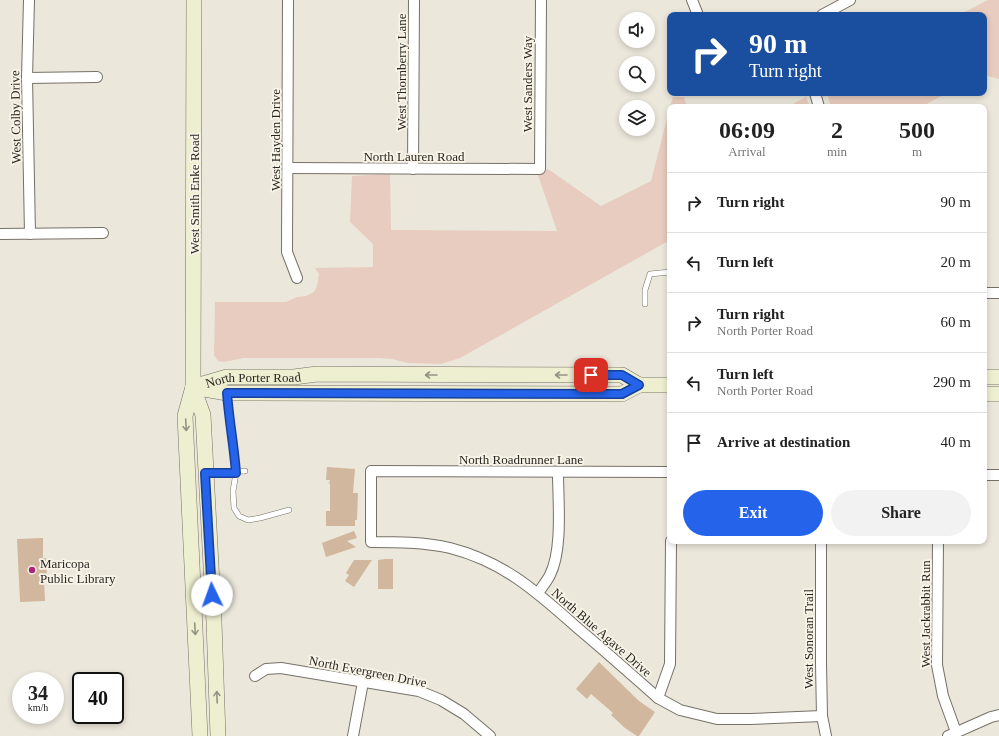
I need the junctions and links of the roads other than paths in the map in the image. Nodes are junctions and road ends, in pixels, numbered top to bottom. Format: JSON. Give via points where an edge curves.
{"nodes":[{"id":1,"x":29,"y":0,"type":"edge"},
{"id":2,"x":194,"y":0,"type":"edge"},
{"id":3,"x":288,"y":0,"type":"edge"},
{"id":4,"x":414,"y":0,"type":"edge"},
{"id":5,"x":541,"y":0,"type":"edge"},
{"id":6,"x":692,"y":0,"type":"edge"},
{"id":7,"x":843,"y":2,"type":"edge"},
{"id":8,"x":697,"y":12,"type":"edge"},
{"id":9,"x":827,"y":12,"type":"edge"},
{"id":10,"x":97,"y":77,"type":"dead end"},
{"id":11,"x":27,"y":78,"type":"junction"},
{"id":12,"x":288,"y":168,"type":"junction"},
{"id":13,"x":413,"y":169,"type":"junction"},
{"id":14,"x":540,"y":169,"type":"joint"},
{"id":15,"x":103,"y":233,"type":"dead end"},
{"id":16,"x":0,"y":234,"type":"edge"},
{"id":17,"x":30,"y":234,"type":"junction"},
{"id":18,"x":667,"y":272,"type":"edge"},
{"id":19,"x":297,"y":278,"type":"dead end"},
{"id":20,"x":987,"y":293,"type":"edge"},
{"id":21,"x":999,"y":293,"type":"edge"},
{"id":22,"x":645,"y":304,"type":"dead end"},
{"id":23,"x":987,"y":377,"type":"edge"},
{"id":24,"x":999,"y":377,"type":"edge"},
{"id":25,"x":639,"y":385,"type":"junction"},
{"id":26,"x":667,"y":385,"type":"edge"},
{"id":27,"x":194,"y":387,"type":"junction"},
{"id":28,"x":227,"y":393,"type":"junction"},
{"id":29,"x":987,"y":394,"type":"edge"},
{"id":30,"x":999,"y":394,"type":"edge"},
{"id":31,"x":245,"y":471,"type":"dead end"},
{"id":32,"x":558,"y":472,"type":"junction"},
{"id":33,"x":667,"y":472,"type":"edge"},
{"id":34,"x":205,"y":473,"type":"junction"},
{"id":35,"x":236,"y":473,"type":"junction"},
{"id":36,"x":987,"y":475,"type":"edge"},
{"id":37,"x":999,"y":475,"type":"edge"},
{"id":38,"x":289,"y":510,"type":"dead end"},
{"id":39,"x":371,"y":542,"type":"joint"},
{"id":40,"x":671,"y":544,"type":"edge"},
{"id":41,"x":821,"y":544,"type":"edge"},
{"id":42,"x":938,"y":544,"type":"edge"},
{"id":43,"x":538,"y":593,"type":"junction"},
{"id":44,"x":255,"y":676,"type":"dead end"},
{"id":45,"x":364,"y":682,"type":"junction"},
{"id":46,"x":658,"y":698,"type":"junction"},
{"id":47,"x":999,"y":715,"type":"edge"},
{"id":48,"x":822,"y":716,"type":"junction"},
{"id":49,"x":952,"y":734,"type":"edge"},
{"id":50,"x":200,"y":736,"type":"edge"},
{"id":51,"x":218,"y":736,"type":"edge"},
{"id":52,"x":353,"y":736,"type":"edge"},
{"id":53,"x":490,"y":736,"type":"edge"},
{"id":54,"x":826,"y":736,"type":"edge"}],
"edges":[{"from":1,"to":11,"type":"street","name":"West Colby Drive"},
{"from":2,"to":27,"type":"street","name":"West Smith Enke Road"},
{"from":3,"to":12,"type":"street","name":"West Hayden Drive"},
{"from":4,"to":13,"type":"street","name":"West Thornberry Lane"},
{"from":5,"to":14,"type":"street","name":"West Sanders Way"},
{"from":6,"to":8,"type":"street"},
{"from":7,"to":9,"type":"street"},
{"from":10,"to":11,"type":"street"},
{"from":11,"to":17,"type":"street","name":"West Colby Drive"},
{"from":12,"to":13,"type":"street","name":"North Lauren Road"},
{"from":12,"to":19,"type":"street","name":"West Hayden Drive","via":[[287,252]]},
{"from":13,"to":14,"type":"street","name":"North Lauren Road"},
{"from":15,"to":17,"type":"street"},
{"from":16,"to":17,"type":"street"},
{"from":18,"to":22,"type":"lane","via":[[650,274],[645,290]]},
{"from":20,"to":21,"type":"street"},
{"from":23,"to":24,"type":"street"},
{"from":25,"to":26,"type":"street","name":"North Porter Road"},
{"from":25,"to":27,"type":"street","name":"North Porter Road","one_way":true,"via":[[622,375],[317,374],[294,378],[227,377]]},
{"from":25,"to":28,"type":"street","name":"North Porter Road","via":[[622,394]]},
{"from":27,"to":28,"type":"street","name":"North Porter Road"},
{"from":27,"to":34,"type":"street","name":"West Smith Enke Road","via":[[202,415]]},
{"from":27,"to":50,"type":"street","name":"West Smith Enke Road","one_way":true,"via":[[185,416]]},
{"from":28,"to":35,"type":"lane"},
{"from":29,"to":30,"type":"street"},
{"from":31,"to":35,"type":"lane"},
{"from":32,"to":33,"type":"street","name":"North Roadrunner Lane"},
{"from":32,"to":39,"type":"street","name":"North Roadrunner Lane","via":[[371,471]]},
{"from":32,"to":43,"type":"street","via":[[556,558]]},
{"from":34,"to":35,"type":"lane"},
{"from":51,"to":34,"type":"street","name":"West Smith Enke Road","one_way":true},
{"from":35,"to":38,"type":"lane","via":[[234,508],[239,516],[248,520]]},
{"from":36,"to":37,"type":"street"},
{"from":39,"to":43,"type":"street","name":"North Blue Agave Drive","via":[[414,542],[449,548],[481,558],[506,571]]},
{"from":40,"to":46,"type":"street","via":[[670,664]]},
{"from":41,"to":48,"type":"street","name":"West Sonoran Trail"},
{"from":42,"to":49,"type":"street","name":"West Jackrabbit Run","via":[[938,665],[942,696]]},
{"from":43,"to":46,"type":"street","name":"North Blue Agave Drive"},
{"from":44,"to":45,"type":"street","name":"North Evergreen Drive","via":[[266,670],[281,668]]},
{"from":45,"to":52,"type":"street"},
{"from":45,"to":53,"type":"street","name":"North Evergreen Drive","via":[[419,691],[441,700],[464,714]]},
{"from":46,"to":48,"type":"street","name":"North Blue Agave Drive","via":[[680,710],[717,719]]},
{"from":47,"to":49,"type":"street"},
{"from":48,"to":54,"type":"street","name":"West Sonoran Trail"}]}
